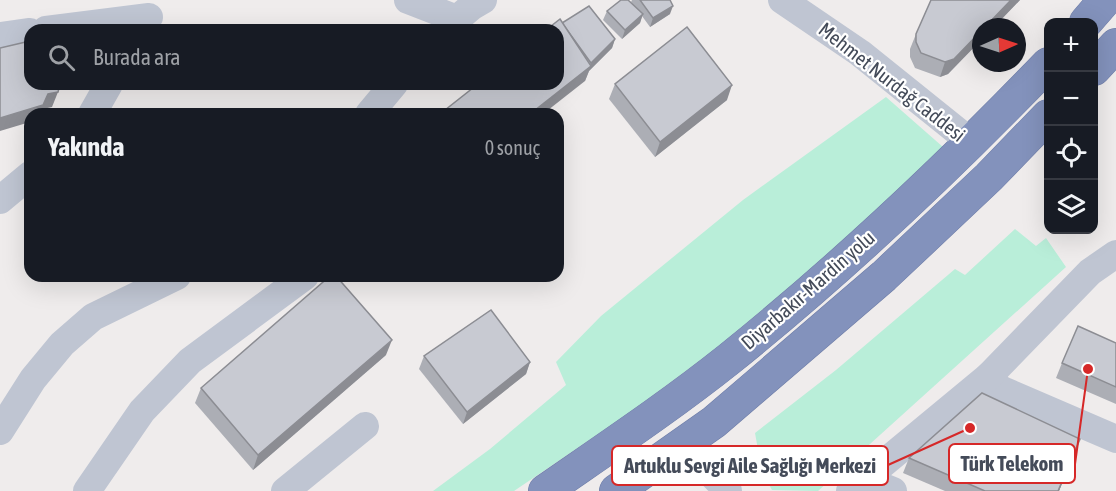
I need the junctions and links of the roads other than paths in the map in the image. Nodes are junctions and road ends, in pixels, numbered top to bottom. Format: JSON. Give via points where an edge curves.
{"nodes":[{"id":1,"x":408,"y":0,"type":"edge"},
{"id":2,"x":483,"y":0,"type":"edge"},
{"id":3,"x":782,"y":0,"type":"edge"},
{"id":4,"x":1105,"y":0,"type":"edge"},
{"id":5,"x":150,"y":16,"type":"edge"},
{"id":6,"x":1089,"y":18,"type":"edge"},
{"id":7,"x":91,"y":24,"type":"edge"},
{"id":8,"x":448,"y":24,"type":"edge"},
{"id":9,"x":451,"y":24,"type":"edge"},
{"id":10,"x":24,"y":33,"type":"edge"},
{"id":11,"x":0,"y":36,"type":"edge"},
{"id":12,"x":1116,"y":45,"type":"edge"},
{"id":13,"x":1098,"y":65,"type":"edge"},
{"id":14,"x":1044,"y":68,"type":"edge"},
{"id":15,"x":106,"y":90,"type":"edge"},
{"id":16,"x":389,"y":90,"type":"edge"},
{"id":17,"x":96,"y":108,"type":"edge"},
{"id":18,"x":374,"y":108,"type":"edge"},
{"id":19,"x":1044,"y":120,"type":"edge"},
{"id":20,"x":972,"y":143,"type":"junction"},
{"id":21,"x":24,"y":180,"type":"edge"},
{"id":22,"x":0,"y":200,"type":"edge"},
{"id":23,"x":1116,"y":254,"type":"edge"},
{"id":24,"x":1103,"y":277,"type":"edge"},
{"id":25,"x":165,"y":282,"type":"edge"},
{"id":26,"x":297,"y":282,"type":"edge"},
{"id":27,"x":989,"y":376,"type":"junction"},
{"id":28,"x":365,"y":426,"type":"dead end"},
{"id":29,"x":0,"y":431,"type":"edge"},
{"id":30,"x":1116,"y":439,"type":"edge"},
{"id":31,"x":683,"y":445,"type":"junction"},
{"id":32,"x":858,"y":485,"type":"edge"},
{"id":33,"x":87,"y":491,"type":"edge"},
{"id":34,"x":285,"y":491,"type":"edge"},
{"id":35,"x":545,"y":491,"type":"edge"},
{"id":36,"x":616,"y":491,"type":"edge"},
{"id":37,"x":728,"y":491,"type":"edge"},
{"id":38,"x":893,"y":491,"type":"edge"}],
"edges":[{"from":1,"to":8,"type":"street"},
{"from":2,"to":9,"type":"street"},
{"from":3,"to":20,"type":"street","name":"Mehmet Nurdağ Caddesi","via":[[860,53]]},
{"from":4,"to":6,"type":"highway"},
{"from":5,"to":7,"type":"street"},
{"from":10,"to":11,"type":"street"},
{"from":12,"to":13,"type":"highway"},
{"from":14,"to":20,"type":"highway","name":"Diyarbakır-Mardin yolu"},
{"from":15,"to":17,"type":"street"},
{"from":16,"to":18,"type":"street"},
{"from":19,"to":31,"type":"highway","name":"Diyarbakır-Mardin yolu","via":[[884,276]]},
{"from":20,"to":35,"type":"highway","name":"Diyarbakır-Mardin yolu","via":[[729,359]]},
{"from":21,"to":22,"type":"street"},
{"from":23,"to":24,"type":"street"},
{"from":24,"to":27,"type":"street"},
{"from":25,"to":29,"type":"street","via":[[93,317],[62,344],[33,379]]},
{"from":26,"to":33,"type":"street","via":[[190,362],[142,411]]},
{"from":27,"to":30,"type":"street","via":[[1000,389]]},
{"from":27,"to":32,"type":"street"},
{"from":28,"to":34,"type":"street"},
{"from":31,"to":36,"type":"highway","name":"Diyarbakır-Mardin yolu"},
{"from":31,"to":37,"type":"street"},
{"from":32,"to":38,"type":"street"}]}
